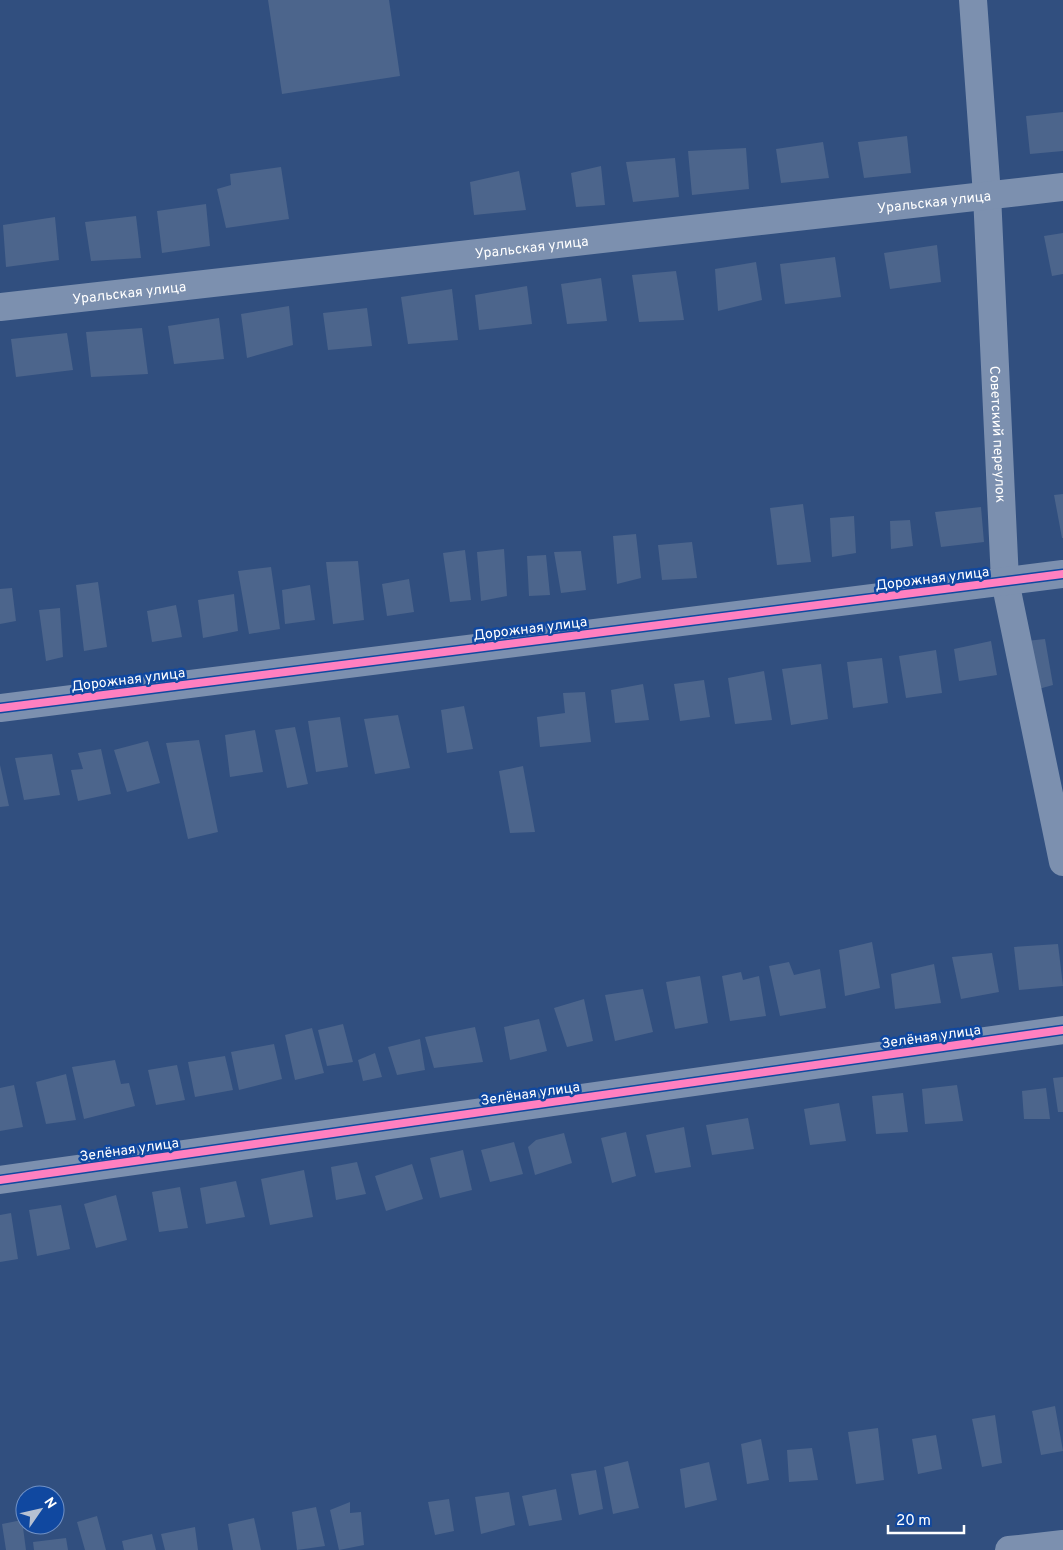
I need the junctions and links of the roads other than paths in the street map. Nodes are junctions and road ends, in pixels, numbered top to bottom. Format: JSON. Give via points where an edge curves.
{"nodes":[{"id":1,"x":973,"y":0,"type":"edge"},
{"id":2,"x":1063,"y":187,"type":"edge"},
{"id":3,"x":987,"y":195,"type":"junction"},
{"id":4,"x":0,"y":307,"type":"edge"},
{"id":5,"x":1063,"y":574,"type":"edge"},
{"id":6,"x":1005,"y":581,"type":"junction"},
{"id":7,"x":0,"y":708,"type":"edge"},
{"id":8,"x":1063,"y":862,"type":"edge"},
{"id":9,"x":1063,"y":1030,"type":"edge"},
{"id":10,"x":0,"y":1180,"type":"edge"},
{"id":11,"x":1063,"y":1544,"type":"edge"},
{"id":12,"x":1009,"y":1550,"type":"edge"}],
"edges":[{"from":1,"to":3,"type":"street","name":"Советский переулок"},
{"from":2,"to":3,"type":"street","name":"Уральская улица"},
{"from":3,"to":4,"type":"street","name":"Уральская улица"},
{"from":3,"to":6,"type":"street","name":"Советский переулок"},
{"from":5,"to":6,"type":"street","name":"Дорожная улица"},
{"from":6,"to":7,"type":"street","name":"Дорожная улица"},
{"from":6,"to":8,"type":"street","name":"Советский переулок"},
{"from":9,"to":10,"type":"street","name":"Зелёная улица"},
{"from":11,"to":12,"type":"street"}]}
